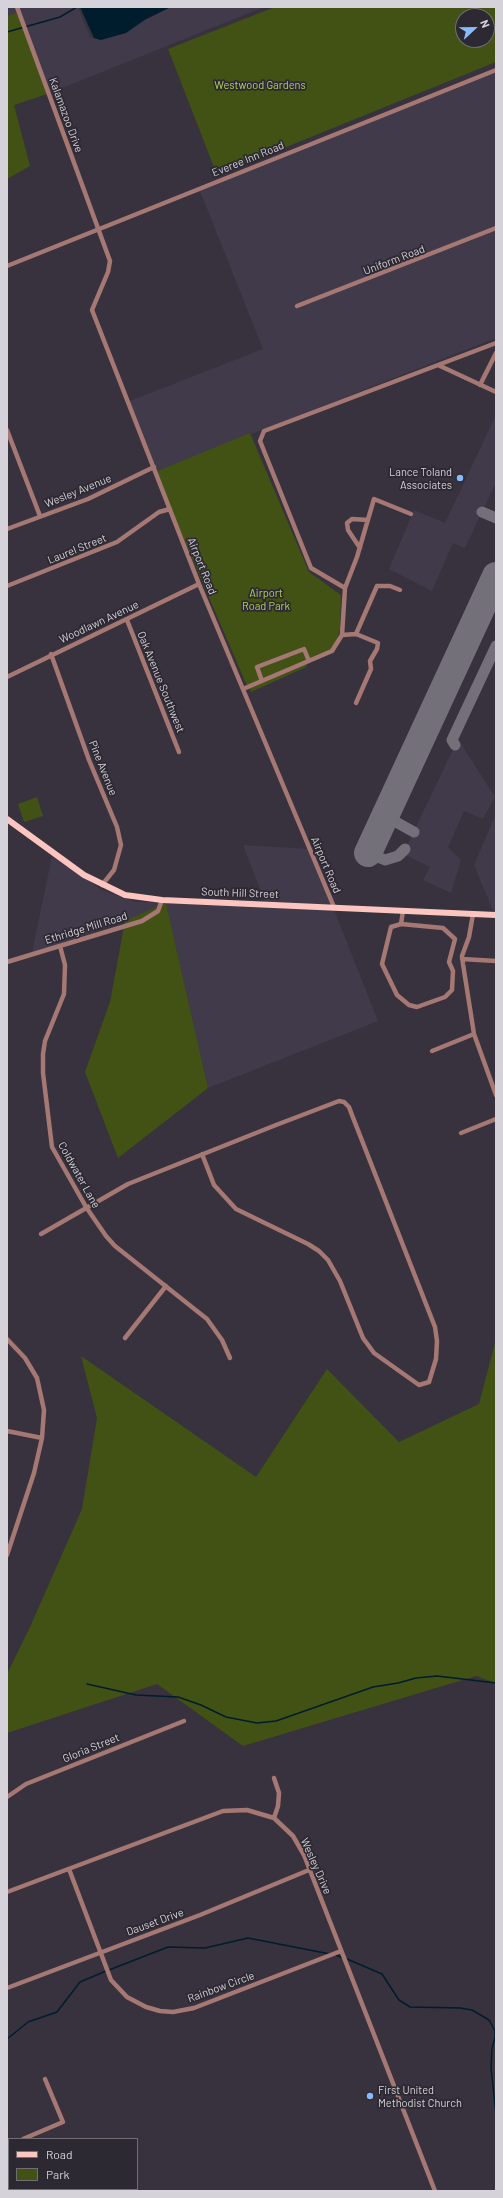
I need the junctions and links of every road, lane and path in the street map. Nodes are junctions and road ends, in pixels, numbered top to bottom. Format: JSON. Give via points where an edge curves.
{"nodes":[{"id":1,"x":17,"y":7,"type":"edge"},
{"id":2,"x":496,"y":70,"type":"edge"},
{"id":3,"x":98,"y":228,"type":"junction"},
{"id":4,"x":496,"y":228,"type":"edge"},
{"id":5,"x":7,"y":266,"type":"edge"},
{"id":6,"x":297,"y":306,"type":"dead end"},
{"id":7,"x":496,"y":343,"type":"edge"},
{"id":8,"x":496,"y":353,"type":"edge"},
{"id":9,"x":438,"y":366,"type":"junction"},
{"id":10,"x":480,"y":385,"type":"junction"},
{"id":11,"x":496,"y":392,"type":"edge"},
{"id":12,"x":7,"y":430,"type":"edge"},
{"id":13,"x":154,"y":467,"type":"junction"},
{"id":14,"x":170,"y":509,"type":"junction"},
{"id":15,"x":411,"y":514,"type":"dead end"},
{"id":16,"x":40,"y":516,"type":"junction"},
{"id":17,"x":368,"y":520,"type":"junction"},
{"id":18,"x":7,"y":530,"type":"edge"},
{"id":19,"x":360,"y":548,"type":"junction"},
{"id":20,"x":200,"y":584,"type":"junction"},
{"id":21,"x":7,"y":586,"type":"edge"},
{"id":22,"x":345,"y":588,"type":"junction"},
{"id":23,"x":400,"y":590,"type":"dead end"},
{"id":24,"x":127,"y":620,"type":"junction"},
{"id":25,"x":356,"y":634,"type":"junction"},
{"id":26,"x":342,"y":635,"type":"junction"},
{"id":27,"x":51,"y":654,"type":"junction"},
{"id":28,"x":309,"y":661,"type":"junction"},
{"id":29,"x":7,"y":677,"type":"edge"},
{"id":30,"x":262,"y":681,"type":"junction"},
{"id":31,"x":243,"y":689,"type":"junction"},
{"id":32,"x":356,"y":703,"type":"dead end"},
{"id":33,"x":179,"y":752,"type":"dead end"},
{"id":34,"x":7,"y":819,"type":"edge"},
{"id":35,"x":102,"y":885,"type":"junction"},
{"id":36,"x":162,"y":900,"type":"junction"},
{"id":37,"x":334,"y":907,"type":"junction"},
{"id":38,"x":403,"y":910,"type":"junction"},
{"id":39,"x":473,"y":914,"type":"junction"},
{"id":40,"x":496,"y":915,"type":"edge"},
{"id":41,"x":401,"y":924,"type":"junction"},
{"id":42,"x":60,"y":946,"type":"junction"},
{"id":43,"x":462,"y":959,"type":"junction"},
{"id":44,"x":496,"y":961,"type":"edge"},
{"id":45,"x":7,"y":962,"type":"edge"},
{"id":46,"x":474,"y":1034,"type":"junction"},
{"id":47,"x":432,"y":1051,"type":"dead end"},
{"id":48,"x":496,"y":1094,"type":"edge"},
{"id":49,"x":496,"y":1119,"type":"edge"},
{"id":50,"x":461,"y":1133,"type":"dead end"},
{"id":51,"x":202,"y":1154,"type":"junction"},
{"id":52,"x":86,"y":1207,"type":"junction"},
{"id":53,"x":41,"y":1234,"type":"dead end"},
{"id":54,"x":166,"y":1286,"type":"junction"},
{"id":55,"x":125,"y":1338,"type":"dead end"},
{"id":56,"x":7,"y":1339,"type":"edge"},
{"id":57,"x":230,"y":1358,"type":"dead end"},
{"id":58,"x":7,"y":1431,"type":"edge"},
{"id":59,"x":42,"y":1438,"type":"junction"},
{"id":60,"x":7,"y":1555,"type":"edge"},
{"id":61,"x":184,"y":1721,"type":"dead end"},
{"id":62,"x":274,"y":1778,"type":"dead end"},
{"id":63,"x":7,"y":1797,"type":"edge"},
{"id":64,"x":274,"y":1818,"type":"junction"},
{"id":65,"x":68,"y":1869,"type":"junction"},
{"id":66,"x":309,"y":1870,"type":"junction"},
{"id":67,"x":7,"y":1892,"type":"edge"},
{"id":68,"x":341,"y":1950,"type":"junction"},
{"id":69,"x":100,"y":1952,"type":"junction"},
{"id":70,"x":7,"y":1988,"type":"edge"},
{"id":71,"x":45,"y":2079,"type":"dead end"},
{"id":72,"x":25,"y":2138,"type":"edge"},
{"id":73,"x":435,"y":2191,"type":"edge"}],
"edges":[{"from":1,"to":3,"type":"street","name":"Kalamazoo Drive"},
{"from":2,"to":3,"type":"street","name":"Everee Inn Road"},
{"from":3,"to":5,"type":"street","name":"Everee Inn Road","via":[[46,252]]},
{"from":3,"to":13,"type":"street","name":"Airport Road","via":[[110,261],[92,310]]},
{"from":4,"to":6,"type":"street","name":"Uniform Road"},
{"from":7,"to":9,"type":"street"},
{"from":8,"to":10,"type":"street"},
{"from":9,"to":10,"type":"street"},
{"from":9,"to":22,"type":"street","via":[[264,431],[260,442],[311,568]]},
{"from":10,"to":11,"type":"street"},
{"from":12,"to":16,"type":"street"},
{"from":13,"to":14,"type":"street","name":"Airport Road"},
{"from":13,"to":16,"type":"street","name":"Wesley Avenue","via":[[88,499]]},
{"from":14,"to":20,"type":"street","name":"Airport Road"},
{"from":14,"to":21,"type":"street","name":"Laurel Street","via":[[159,512],[117,542]]},
{"from":15,"to":17,"type":"street","via":[[374,499]]},
{"from":16,"to":18,"type":"street","name":"Wesley Avenue"},
{"from":17,"to":19,"type":"street"},
{"from":17,"to":19,"type":"street","via":[[352,519],[347,523],[348,530]]},
{"from":19,"to":22,"type":"street"},
{"from":20,"to":24,"type":"street","name":"Woodlawn Avenue"},
{"from":20,"to":31,"type":"street","name":"Airport Road"},
{"from":22,"to":26,"type":"street"},
{"from":23,"to":25,"type":"street","via":[[390,586],[377,586]]},
{"from":24,"to":27,"type":"street","name":"Woodlawn Avenue"},
{"from":24,"to":33,"type":"street","name":"Oak Avenue Southwest"},
{"from":25,"to":26,"type":"street"},
{"from":25,"to":32,"type":"street","via":[[378,643]]},
{"from":26,"to":28,"type":"street","via":[[332,651]]},
{"from":27,"to":29,"type":"street","name":"Woodlawn Avenue"},
{"from":27,"to":35,"type":"street","name":"Pine Avenue","via":[[89,760],[117,827],[121,845],[114,870]]},
{"from":28,"to":30,"type":"street"},
{"from":28,"to":30,"type":"street","via":[[304,649],[257,667]]},
{"from":30,"to":31,"type":"street"},
{"from":31,"to":37,"type":"street","name":"Airport Road"},
{"from":34,"to":35,"type":"main road","name":"South Hill Street"},
{"from":35,"to":36,"type":"main road","name":"South Hill Street","via":[[125,895]]},
{"from":36,"to":37,"type":"main road","name":"South Hill Street"},
{"from":36,"to":42,"type":"street","name":"Ethridge Mill Road","via":[[158,911],[142,921]]},
{"from":37,"to":38,"type":"main road","name":"South Hill Street"},
{"from":38,"to":39,"type":"main road","name":"South Hill Street"},
{"from":38,"to":41,"type":"street"},
{"from":39,"to":40,"type":"main road","name":"South Hill Street"},
{"from":39,"to":43,"type":"street","via":[[470,937]]},
{"from":41,"to":41,"type":"street","via":[[391,927],[382,964],[397,996],[409,1005],[417,1007],[445,997],[452,990],[453,971],[449,962],[455,939],[443,928]]},
{"from":42,"to":45,"type":"street","name":"Ethridge Mill Road"},
{"from":42,"to":52,"type":"street","name":"Coldwater Lane","via":[[65,965],[64,994],[45,1040],[43,1054],[47,1116],[52,1147]]},
{"from":43,"to":44,"type":"street"},
{"from":43,"to":46,"type":"street"},
{"from":46,"to":47,"type":"street"},
{"from":46,"to":48,"type":"street"},
{"from":49,"to":50,"type":"street"},
{"from":51,"to":51,"type":"street","via":[[339,1101],[349,1107],[435,1327],[436,1359],[429,1382],[419,1385],[374,1353],[363,1338],[340,1281],[328,1260],[308,1244],[236,1209],[214,1185]]},
{"from":51,"to":52,"type":"street","via":[[128,1184]]},
{"from":52,"to":53,"type":"street"},
{"from":52,"to":54,"type":"street","name":"Coldwater Lane","via":[[115,1246]]},
{"from":54,"to":55,"type":"street"},
{"from":54,"to":57,"type":"street","name":"Coldwater Lane","via":[[214,1326]]},
{"from":56,"to":59,"type":"street","via":[[25,1358],[37,1378],[44,1410]]},
{"from":58,"to":59,"type":"street"},
{"from":59,"to":60,"type":"street","via":[[34,1473]]},
{"from":61,"to":63,"type":"street","name":"Gloria Street","via":[[26,1784]]},
{"from":62,"to":64,"type":"street","via":[[280,1793]]},
{"from":64,"to":65,"type":"street","name":"Wesley Drive","via":[[247,1810],[222,1811]]},
{"from":64,"to":66,"type":"street","name":"Wesley Drive","via":[[293,1836]]},
{"from":65,"to":67,"type":"street","name":"Wesley Drive"},
{"from":65,"to":69,"type":"street","name":"Rainbow Circle"},
{"from":66,"to":68,"type":"street","name":"Wesley Drive"},
{"from":66,"to":69,"type":"street","name":"Dauset Drive","via":[[200,1915]]},
{"from":68,"to":69,"type":"street","name":"Rainbow Circle","via":[[194,2008],[173,2012],[146,2007],[126,1997],[111,1980]]},
{"from":68,"to":73,"type":"street","name":"Wesley Drive"},
{"from":69,"to":70,"type":"street","name":"Dauset Drive"},
{"from":71,"to":72,"type":"street","via":[[63,2122]]}]}
